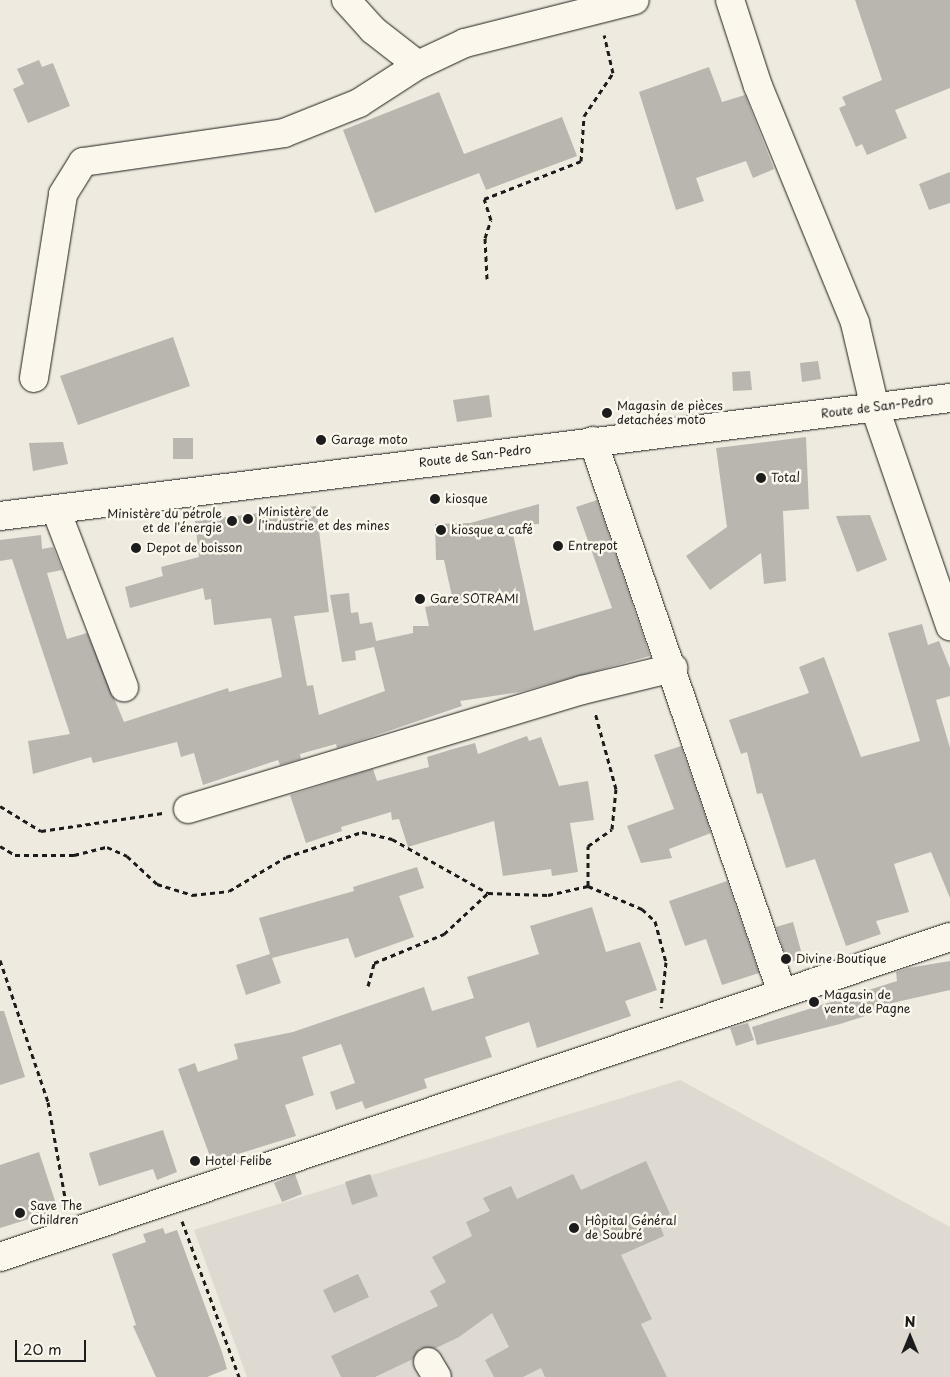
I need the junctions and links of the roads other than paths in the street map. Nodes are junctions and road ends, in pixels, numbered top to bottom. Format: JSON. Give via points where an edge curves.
{"nodes":[{"id":1,"x":346,"y":0,"type":"edge"},
{"id":2,"x":730,"y":0,"type":"edge"},
{"id":3,"x":627,"y":3,"type":"edge"},
{"id":4,"x":418,"y":65,"type":"junction"},
{"id":5,"x":34,"y":378,"type":"dead end"},
{"id":6,"x":950,"y":398,"type":"edge"},
{"id":7,"x":875,"y":408,"type":"junction"},
{"id":8,"x":594,"y":441,"type":"junction"},
{"id":9,"x":56,"y":510,"type":"junction"},
{"id":10,"x":0,"y":516,"type":"edge"},
{"id":11,"x":950,"y":626,"type":"edge"},
{"id":12,"x":673,"y":668,"type":"junction"},
{"id":13,"x":124,"y":687,"type":"dead end"},
{"id":14,"x":188,"y":809,"type":"road end"},
{"id":15,"x":950,"y":937,"type":"edge"},
{"id":16,"x":782,"y":992,"type":"junction"},
{"id":17,"x":0,"y":1256,"type":"edge"}],
"edges":[{"from":1,"to":4,"type":"street","via":[[373,30]]},
{"from":2,"to":7,"type":"street","via":[[758,86],[840,280]]},
{"from":3,"to":4,"type":"street","via":[[465,43]]},
{"from":4,"to":5,"type":"street","via":[[359,102],[284,133],[83,162],[63,194]]},
{"from":6,"to":7,"type":"street","name":"Route de San-Pedro"},
{"from":7,"to":8,"type":"street","name":"Route de San-Pedro"},
{"from":7,"to":11,"type":"street"},
{"from":8,"to":9,"type":"street","name":"Route de San-Pedro"},
{"from":8,"to":12,"type":"street"},
{"from":9,"to":10,"type":"street","name":"Route de San-Pedro"},
{"from":9,"to":13,"type":"street"},
{"from":12,"to":14,"type":"street","via":[[582,690]]},
{"from":12,"to":16,"type":"street"},
{"from":15,"to":16,"type":"street"},
{"from":16,"to":17,"type":"street","via":[[669,1035]]}]}
